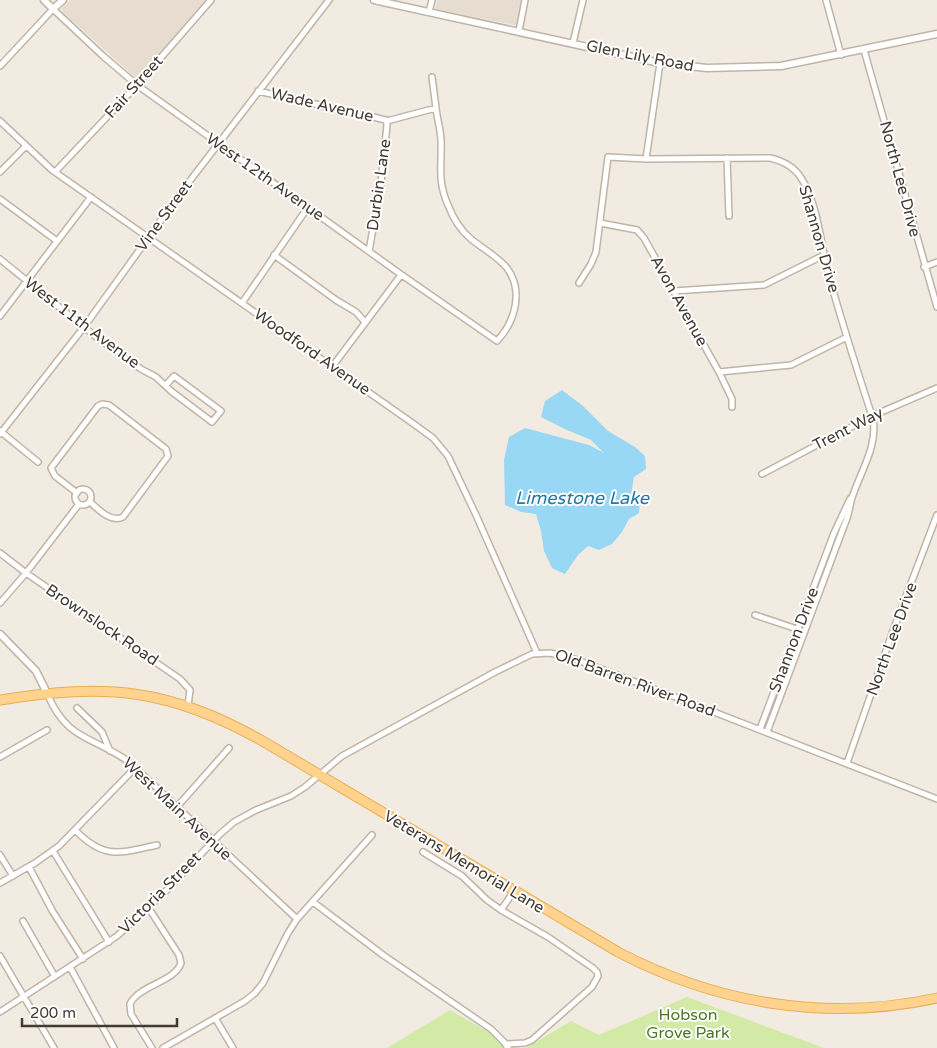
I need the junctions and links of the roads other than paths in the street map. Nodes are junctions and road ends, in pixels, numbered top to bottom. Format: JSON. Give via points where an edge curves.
{"nodes":[{"id":1,"x":44,"y":0,"type":"edge"},
{"id":2,"x":63,"y":0,"type":"edge"},
{"id":3,"x":211,"y":0,"type":"edge"},
{"id":4,"x":328,"y":0,"type":"edge"},
{"id":5,"x":374,"y":0,"type":"edge"},
{"id":6,"x":432,"y":0,"type":"edge"},
{"id":7,"x":525,"y":0,"type":"edge"},
{"id":8,"x":583,"y":0,"type":"edge"},
{"id":9,"x":826,"y":0,"type":"edge"},
{"id":10,"x":53,"y":9,"type":"junction"},
{"id":11,"x":429,"y":12,"type":"junction"},
{"id":12,"x":519,"y":31,"type":"junction"},
{"id":13,"x":937,"y":34,"type":"edge"},
{"id":14,"x":573,"y":43,"type":"junction"},
{"id":15,"x":864,"y":50,"type":"junction"},
{"id":16,"x":841,"y":55,"type":"junction"},
{"id":17,"x":660,"y":62,"type":"junction"},
{"id":18,"x":0,"y":66,"type":"edge"},
{"id":19,"x":432,"y":77,"type":"dead end"},
{"id":20,"x":137,"y":85,"type":"junction"},
{"id":21,"x":258,"y":90,"type":"junction"},
{"id":22,"x":436,"y":108,"type":"junction"},
{"id":23,"x":386,"y":120,"type":"junction"},
{"id":24,"x":0,"y":121,"type":"edge"},
{"id":25,"x":218,"y":143,"type":"junction"},
{"id":26,"x":26,"y":146,"type":"junction"},
{"id":27,"x":727,"y":158,"type":"junction"},
{"id":28,"x":646,"y":159,"type":"junction"},
{"id":29,"x":0,"y":172,"type":"edge"},
{"id":30,"x":55,"y":172,"type":"junction"},
{"id":31,"x":91,"y":198,"type":"junction"},
{"id":32,"x":0,"y":199,"type":"edge"},
{"id":33,"x":308,"y":207,"type":"junction"},
{"id":34,"x":728,"y":216,"type":"dead end"},
{"id":35,"x":600,"y":222,"type":"junction"},
{"id":36,"x":149,"y":237,"type":"junction"},
{"id":37,"x":57,"y":241,"type":"junction"},
{"id":38,"x":369,"y":251,"type":"junction"},
{"id":39,"x":274,"y":255,"type":"junction"},
{"id":40,"x":824,"y":255,"type":"junction"},
{"id":41,"x":0,"y":259,"type":"edge"},
{"id":42,"x":937,"y":262,"type":"edge"},
{"id":43,"x":924,"y":267,"type":"junction"},
{"id":44,"x":401,"y":275,"type":"junction"},
{"id":45,"x":26,"y":281,"type":"junction"},
{"id":46,"x":579,"y":283,"type":"dead end"},
{"id":47,"x":674,"y":291,"type":"junction"},
{"id":48,"x":242,"y":303,"type":"junction"},
{"id":49,"x":937,"y":307,"type":"edge"},
{"id":50,"x":0,"y":316,"type":"edge"},
{"id":51,"x":366,"y":322,"type":"junction"},
{"id":52,"x":84,"y":327,"type":"junction"},
{"id":53,"x":847,"y":336,"type":"junction"},
{"id":54,"x":332,"y":367,"type":"junction"},
{"id":55,"x":719,"y":372,"type":"junction"},
{"id":56,"x":166,"y":385,"type":"junction"},
{"id":57,"x":937,"y":388,"type":"edge"},
{"id":58,"x":732,"y":407,"type":"dead end"},
{"id":59,"x":872,"y":416,"type":"junction"},
{"id":60,"x":0,"y":432,"type":"edge"},
{"id":61,"x":38,"y":462,"type":"dead end"},
{"id":62,"x":762,"y":474,"type":"dead end"},
{"id":63,"x":77,"y":493,"type":"junction"},
{"id":64,"x":852,"y":497,"type":"junction"},
{"id":65,"x":90,"y":502,"type":"junction"},
{"id":66,"x":79,"y":504,"type":"junction"},
{"id":67,"x":937,"y":515,"type":"edge"},
{"id":68,"x":0,"y":553,"type":"edge"},
{"id":69,"x":824,"y":561,"type":"junction"},
{"id":70,"x":831,"y":564,"type":"junction"},
{"id":71,"x":26,"y":573,"type":"junction"},
{"id":72,"x":0,"y":603,"type":"edge"},
{"id":73,"x":755,"y":614,"type":"dead end"},
{"id":74,"x":798,"y":630,"type":"junction"},
{"id":75,"x":805,"y":632,"type":"junction"},
{"id":76,"x":0,"y":634,"type":"edge"},
{"id":77,"x":536,"y":653,"type":"junction"},
{"id":78,"x":779,"y":680,"type":"junction"},
{"id":79,"x":786,"y":682,"type":"junction"},
{"id":80,"x":47,"y":694,"type":"junction"},
{"id":81,"x":0,"y":700,"type":"edge"},
{"id":82,"x":188,"y":706,"type":"junction"},
{"id":83,"x":77,"y":708,"type":"dead end"},
{"id":84,"x":760,"y":729,"type":"junction"},
{"id":85,"x":47,"y":730,"type":"dead end"},
{"id":86,"x":767,"y":732,"type":"junction"},
{"id":87,"x":229,"y":748,"type":"dead end"},
{"id":88,"x":110,"y":751,"type":"junction"},
{"id":89,"x":0,"y":757,"type":"edge"},
{"id":90,"x":847,"y":763,"type":"junction"},
{"id":91,"x":135,"y":768,"type":"junction"},
{"id":92,"x":319,"y":775,"type":"junction"},
{"id":93,"x":937,"y":798,"type":"edge"},
{"id":94,"x":176,"y":808,"type":"junction"},
{"id":95,"x":76,"y":831,"type":"junction"},
{"id":96,"x":372,"y":835,"type":"dead end"},
{"id":97,"x":212,"y":842,"type":"junction"},
{"id":98,"x":157,"y":845,"type":"dead end"},
{"id":99,"x":53,"y":851,"type":"junction"},
{"id":100,"x":423,"y":852,"type":"dead end"},
{"id":101,"x":0,"y":855,"type":"edge"},
{"id":102,"x":29,"y":867,"type":"junction"},
{"id":103,"x":13,"y":876,"type":"junction"},
{"id":104,"x":0,"y":883,"type":"edge"},
{"id":105,"x":514,"y":891,"type":"junction"},
{"id":106,"x":312,"y":902,"type":"junction"},
{"id":107,"x":148,"y":907,"type":"junction"},
{"id":108,"x":501,"y":910,"type":"junction"},
{"id":109,"x":297,"y":920,"type":"junction"},
{"id":110,"x":23,"y":921,"type":"dead end"},
{"id":111,"x":109,"y":942,"type":"junction"},
{"id":112,"x":0,"y":956,"type":"edge"},
{"id":113,"x":83,"y":959,"type":"junction"},
{"id":114,"x":70,"y":967,"type":"junction"},
{"id":115,"x":54,"y":976,"type":"junction"},
{"id":116,"x":23,"y":996,"type":"junction"},
{"id":117,"x":937,"y":998,"type":"edge"},
{"id":118,"x":0,"y":1012,"type":"edge"},
{"id":119,"x":215,"y":1018,"type":"junction"},
{"id":120,"x":507,"y":1046,"type":"edge"},
{"id":121,"x":54,"y":1048,"type":"edge"},
{"id":122,"x":114,"y":1048,"type":"edge"},
{"id":123,"x":152,"y":1048,"type":"edge"},
{"id":124,"x":164,"y":1048,"type":"edge"},
{"id":125,"x":233,"y":1048,"type":"edge"}],
"edges":[{"from":1,"to":10,"type":"street","name":"West 12th Avenue"},
{"from":2,"to":10,"type":"street"},
{"from":3,"to":20,"type":"street","name":"Fair Street"},
{"from":4,"to":21,"type":"street","name":"Vine Street"},
{"from":5,"to":11,"type":"street","name":"Glen Lily Road"},
{"from":6,"to":11,"type":"street"},
{"from":7,"to":12,"type":"street"},
{"from":8,"to":14,"type":"street"},
{"from":9,"to":16,"type":"street"},
{"from":10,"to":18,"type":"street"},
{"from":10,"to":20,"type":"street","name":"West 12th Avenue"},
{"from":11,"to":12,"type":"street","name":"Glen Lily Road"},
{"from":12,"to":14,"type":"street","name":"Glen Lily Road"},
{"from":13,"to":15,"type":"street","name":"Glen Lily Road"},
{"from":14,"to":17,"type":"street","name":"Glen Lily Road"},
{"from":15,"to":16,"type":"street","name":"Glen Lily Road"},
{"from":15,"to":43,"type":"street","name":"North Lee Drive"},
{"from":16,"to":17,"type":"street","name":"Glen Lily Road","via":[[763,68],[701,67]]},
{"from":17,"to":28,"type":"street"},
{"from":19,"to":22,"type":"street"},
{"from":20,"to":25,"type":"street","name":"West 12th Avenue"},
{"from":20,"to":30,"type":"street","name":"Fair Street"},
{"from":21,"to":23,"type":"street","name":"Wade Avenue"},
{"from":21,"to":25,"type":"street","name":"Vine Street"},
{"from":22,"to":23,"type":"street"},
{"from":22,"to":44,"type":"street","name":"West 12th Avenue","via":[[441,141],[442,192],[454,220],[507,269],[516,291],[515,312],[498,341]]},
{"from":23,"to":38,"type":"street","name":"Durbin Lane"},
{"from":24,"to":26,"type":"street","name":"Woodford Avenue"},
{"from":25,"to":33,"type":"street","name":"West 12th Avenue"},
{"from":25,"to":36,"type":"street","name":"Vine Street"},
{"from":26,"to":29,"type":"street"},
{"from":26,"to":30,"type":"street","name":"Woodford Avenue"},
{"from":27,"to":28,"type":"street","name":"Shannon Drive"},
{"from":27,"to":34,"type":"street"},
{"from":27,"to":40,"type":"street","name":"Shannon Drive","via":[[770,158],[795,170],[806,186]]},
{"from":28,"to":35,"type":"street","name":"Shannon Drive","via":[[608,157]]},
{"from":30,"to":31,"type":"street","name":"Woodford Avenue"},
{"from":31,"to":36,"type":"street","name":"Woodford Avenue"},
{"from":31,"to":37,"type":"street"},
{"from":32,"to":37,"type":"street"},
{"from":33,"to":38,"type":"street","name":"West 12th Avenue"},
{"from":33,"to":39,"type":"street"},
{"from":35,"to":46,"type":"street","via":[[594,258]]},
{"from":35,"to":47,"type":"street","name":"Avon Avenue","via":[[640,233]]},
{"from":36,"to":48,"type":"street","name":"Woodford Avenue"},
{"from":36,"to":52,"type":"street","name":"Vine Street"},
{"from":37,"to":45,"type":"street"},
{"from":38,"to":44,"type":"street","name":"West 12th Avenue"},
{"from":39,"to":48,"type":"street"},
{"from":39,"to":51,"type":"street"},
{"from":40,"to":47,"type":"street","via":[[764,285]]},
{"from":40,"to":53,"type":"street","name":"Shannon Drive"},
{"from":41,"to":45,"type":"street","name":"West 11th Avenue"},
{"from":42,"to":43,"type":"street"},
{"from":43,"to":49,"type":"street","name":"North Lee Drive"},
{"from":44,"to":51,"type":"street"},
{"from":45,"to":50,"type":"street"},
{"from":45,"to":52,"type":"street","name":"West 11th Avenue"},
{"from":47,"to":55,"type":"street","name":"Avon Avenue"},
{"from":48,"to":54,"type":"street","name":"Woodford Avenue"},
{"from":51,"to":54,"type":"street"},
{"from":52,"to":56,"type":"street","name":"West 11th Avenue"},
{"from":52,"to":60,"type":"street","name":"Vine Street"},
{"from":53,"to":55,"type":"street","via":[[791,365]]},
{"from":53,"to":59,"type":"street","name":"Shannon Drive"},
{"from":54,"to":77,"type":"street","name":"Woodford Avenue","via":[[433,438],[444,450]]},
{"from":55,"to":58,"type":"street","name":"Avon Avenue","via":[[732,399]]},
{"from":56,"to":56,"type":"street","name":"West 11th Avenue","via":[[212,422],[221,410],[174,376]]},
{"from":57,"to":59,"type":"street","name":"Trent Way"},
{"from":59,"to":62,"type":"street","name":"Trent Way"},
{"from":59,"to":64,"type":"street","name":"Shannon Drive","via":[[873,440]]},
{"from":60,"to":61,"type":"street"},
{"from":63,"to":65,"type":"street","via":[[88,491]]},
{"from":63,"to":65,"type":"street","via":[[54,476],[51,468],[98,406],[109,405],[166,449],[168,456],[124,517],[118,520],[110,518]]},
{"from":63,"to":66,"type":"street"},
{"from":64,"to":69,"type":"street","name":"Shannon Drive","via":[[843,511]]},
{"from":64,"to":70,"type":"street","name":"Shannon Drive"},
{"from":65,"to":66,"type":"street"},
{"from":66,"to":71,"type":"street"},
{"from":67,"to":90,"type":"street","name":"North Lee Drive"},
{"from":68,"to":71,"type":"street","name":"Brownslock Road"},
{"from":69,"to":70,"type":"street"},
{"from":69,"to":74,"type":"street","name":"Shannon Drive"},
{"from":70,"to":75,"type":"street","name":"Shannon Drive"},
{"from":71,"to":72,"type":"street"},
{"from":71,"to":82,"type":"street","name":"Brownslock Road","via":[[180,679],[190,689]]},
{"from":73,"to":74,"type":"street"},
{"from":74,"to":75,"type":"street"},
{"from":74,"to":78,"type":"street","name":"Shannon Drive"},
{"from":75,"to":79,"type":"street","name":"Shannon Drive"},
{"from":76,"to":80,"type":"street","name":"West Main Avenue","via":[[36,671]]},
{"from":77,"to":84,"type":"street","name":"Old Barren River Road","via":[[572,658]]},
{"from":77,"to":92,"type":"street","name":"Old Barren River Road","via":[[494,672],[348,752]]},
{"from":78,"to":79,"type":"street"},
{"from":78,"to":84,"type":"street","name":"Shannon Drive"},
{"from":79,"to":86,"type":"street","name":"Shannon Drive"},
{"from":80,"to":81,"type":"main road","name":"Veterans Memorial Lane"},
{"from":80,"to":82,"type":"main road","name":"Veterans Memorial Lane","via":[[118,691]]},
{"from":80,"to":88,"type":"street","name":"West Main Avenue","via":[[69,727],[84,739]]},
{"from":82,"to":92,"type":"main road","name":"Veterans Memorial Lane","via":[[232,724]]},
{"from":83,"to":88,"type":"street","via":[[102,732]]},
{"from":84,"to":86,"type":"street","name":"Old Barren River Road"},
{"from":85,"to":89,"type":"street"},
{"from":86,"to":90,"type":"street","name":"Old Barren River Road"},
{"from":87,"to":94,"type":"street"},
{"from":88,"to":91,"type":"street","name":"West Main Avenue"},
{"from":90,"to":93,"type":"street","name":"Old Barren River Road"},
{"from":91,"to":94,"type":"street","name":"West Main Avenue"},
{"from":91,"to":95,"type":"street"},
{"from":92,"to":97,"type":"street","name":"Victoria Street","via":[[291,796],[241,818]]},
{"from":92,"to":105,"type":"main road","name":"Veterans Memorial Lane"},
{"from":94,"to":97,"type":"street","name":"West Main Avenue"},
{"from":95,"to":98,"type":"street","via":[[95,847],[110,852],[128,852]]},
{"from":95,"to":99,"type":"street"},
{"from":96,"to":106,"type":"street"},
{"from":97,"to":107,"type":"street","name":"Victoria Street"},
{"from":97,"to":109,"type":"street","name":"West Main Avenue"},
{"from":99,"to":102,"type":"street"},
{"from":99,"to":111,"type":"street"},
{"from":100,"to":108,"type":"street","via":[[467,879]]},
{"from":101,"to":103,"type":"street"},
{"from":102,"to":103,"type":"street"},
{"from":102,"to":113,"type":"street"},
{"from":103,"to":104,"type":"street"},
{"from":105,"to":108,"type":"street"},
{"from":105,"to":117,"type":"main road","name":"Veterans Memorial Lane","via":[[642,964],[693,985],[731,996],[790,1006],[839,1009],[892,1006]]},
{"from":106,"to":109,"type":"street"},
{"from":106,"to":120,"type":"street","via":[[491,1029]]},
{"from":107,"to":111,"type":"street","name":"Victoria Street"},
{"from":107,"to":123,"type":"street","via":[[181,963],[172,974],[136,996],[130,1004],[131,1014]]},
{"from":108,"to":120,"type":"street","via":[[548,937],[593,968],[598,975],[589,990],[536,1038]]},
{"from":109,"to":119,"type":"street","via":[[258,990]]},
{"from":110,"to":115,"type":"street"},
{"from":111,"to":113,"type":"street","name":"Victoria Street"},
{"from":112,"to":116,"type":"street"},
{"from":113,"to":114,"type":"street","name":"Victoria Street"},
{"from":114,"to":115,"type":"street","name":"Victoria Street"},
{"from":114,"to":122,"type":"street"},
{"from":115,"to":116,"type":"street","name":"Victoria Street"},
{"from":116,"to":118,"type":"street","name":"Victoria Street"},
{"from":116,"to":121,"type":"street"},
{"from":119,"to":124,"type":"street"},
{"from":119,"to":125,"type":"street"}]}
